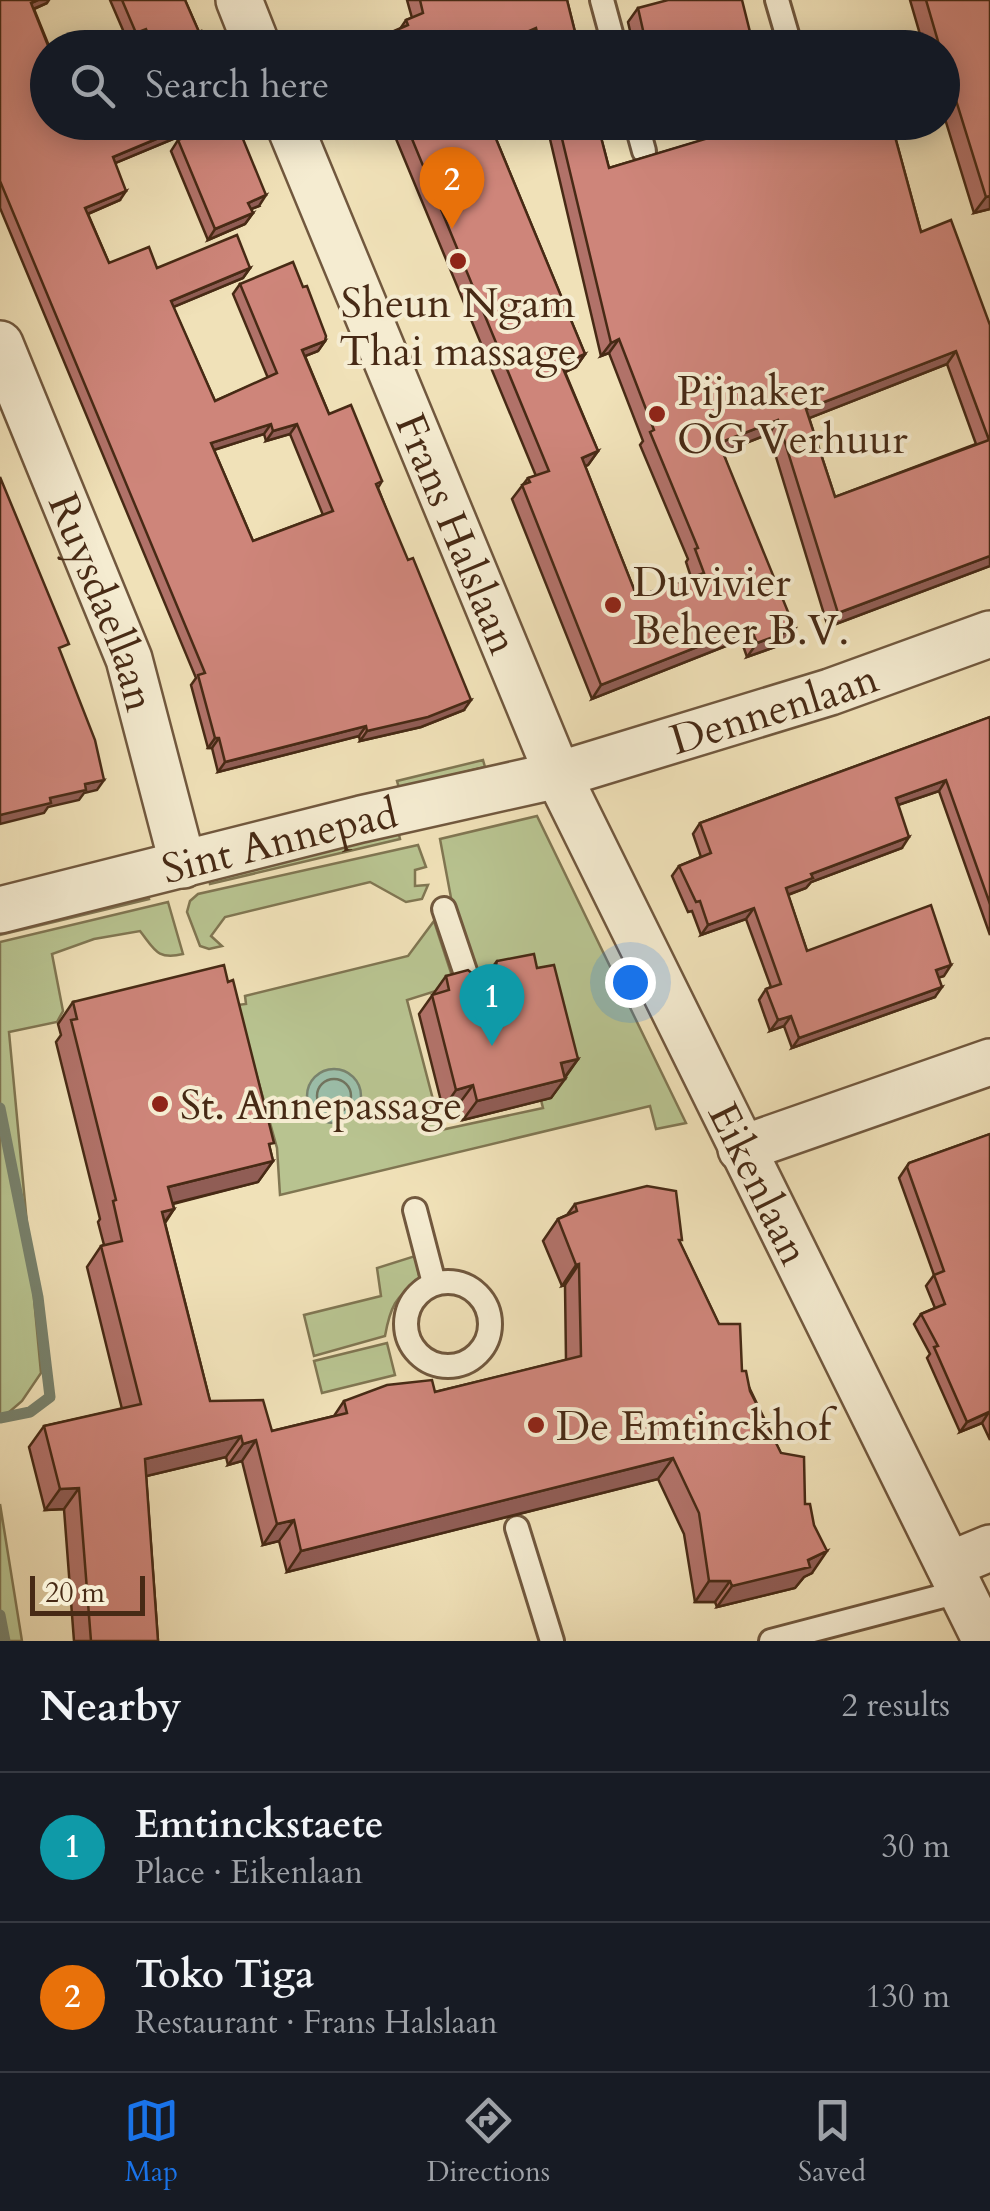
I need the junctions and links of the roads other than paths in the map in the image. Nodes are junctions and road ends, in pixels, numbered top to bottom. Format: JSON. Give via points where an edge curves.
{"nodes":[{"id":1,"x":239,"y":0,"type":"edge"},
{"id":2,"x":602,"y":0,"type":"edge"},
{"id":3,"x":777,"y":0,"type":"edge"},
{"id":4,"x":251,"y":30,"type":"edge"},
{"id":5,"x":610,"y":30,"type":"edge"},
{"id":6,"x":786,"y":30,"type":"edge"},
{"id":7,"x":295,"y":140,"type":"edge"},
{"id":8,"x":641,"y":140,"type":"edge"},
{"id":9,"x":644,"y":152,"type":"dead end"},
{"id":10,"x":0,"y":344,"type":"edge"},
{"id":11,"x":990,"y":634,"type":"edge"},
{"id":12,"x":558,"y":776,"type":"junction"},
{"id":13,"x":183,"y":864,"type":"junction"},
{"id":14,"x":444,"y":909,"type":"dead end"},
{"id":15,"x":0,"y":910,"type":"edge"},
{"id":16,"x":469,"y":984,"type":"edge"},
{"id":17,"x":990,"y":1062,"type":"edge"},
{"id":18,"x":741,"y":1150,"type":"junction"},
{"id":19,"x":415,"y":1210,"type":"dead end"},
{"id":20,"x":434,"y":1283,"type":"dead end"},
{"id":21,"x":517,"y":1528,"type":"edge"},
{"id":22,"x":990,"y":1548,"type":"edge"},
{"id":23,"x":956,"y":1578,"type":"junction"},
{"id":24,"x":552,"y":1641,"type":"edge"},
{"id":25,"x":771,"y":1641,"type":"edge"},
{"id":26,"x":986,"y":1641,"type":"edge"}],
"edges":[{"from":1,"to":4,"type":"street"},
{"from":2,"to":5,"type":"lane"},
{"from":3,"to":6,"type":"lane"},
{"from":7,"to":12,"type":"street","name":"Frans Halslaan"},
{"from":8,"to":9,"type":"lane"},
{"from":10,"to":13,"type":"street","name":"Ruysdaellaan","via":[[129,659]]},
{"from":11,"to":12,"type":"street","name":"Dennenlaan","via":[[830,692]]},
{"from":12,"to":13,"type":"street","name":"Sint Annepad"},
{"from":12,"to":18,"type":"street","name":"Eikenlaan"},
{"from":13,"to":15,"type":"street","name":"Sint Annepad"},
{"from":14,"to":16,"type":"lane"},
{"from":17,"to":18,"type":"street"},
{"from":18,"to":23,"type":"street","name":"Eikenlaan"},
{"from":19,"to":20,"type":"lane"},
{"from":21,"to":24,"type":"lane"},
{"from":22,"to":23,"type":"street"},
{"from":23,"to":25,"type":"lane"},
{"from":23,"to":26,"type":"street","name":"Eikenlaan"}]}
